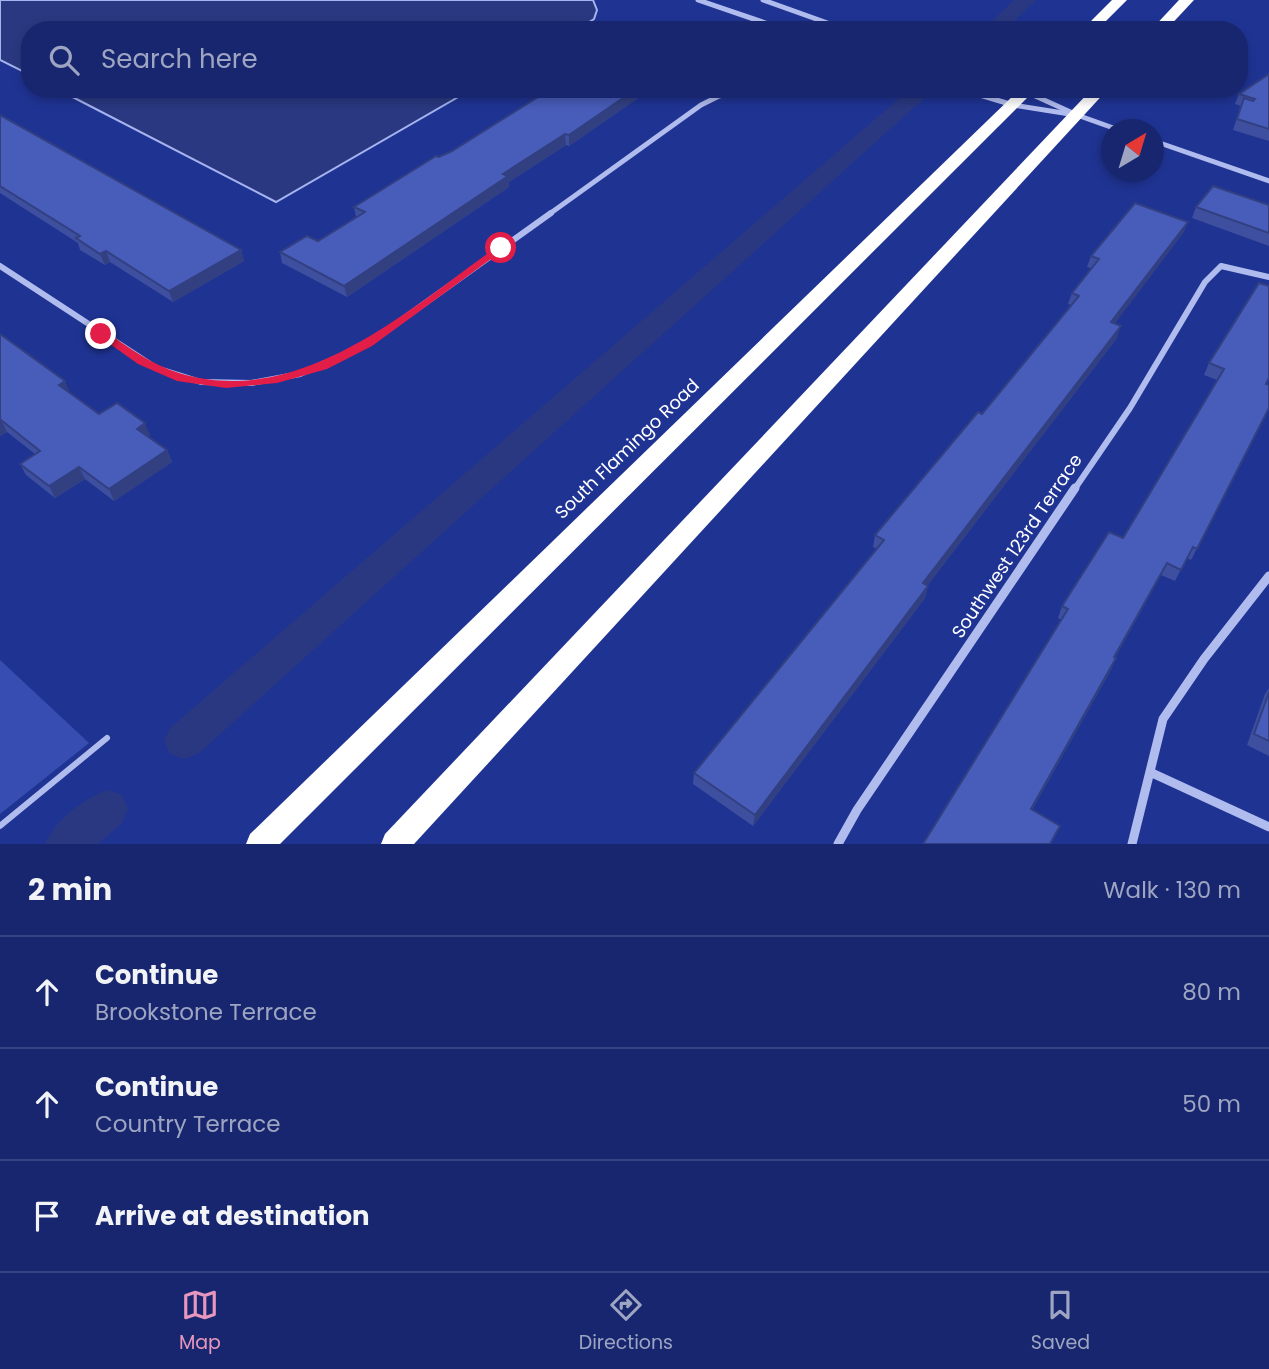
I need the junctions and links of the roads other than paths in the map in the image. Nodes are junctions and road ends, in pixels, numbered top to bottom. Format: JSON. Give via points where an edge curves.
{"nodes":[{"id":1,"x":698,"y":0,"type":"edge"},
{"id":2,"x":763,"y":0,"type":"edge"},
{"id":3,"x":1119,"y":0,"type":"edge"},
{"id":4,"x":1186,"y":0,"type":"edge"},
{"id":5,"x":760,"y":21,"type":"edge"},
{"id":6,"x":822,"y":21,"type":"edge"},
{"id":7,"x":1098,"y":21,"type":"edge"},
{"id":8,"x":1166,"y":21,"type":"edge"},
{"id":9,"x":715,"y":98,"type":"edge"},
{"id":10,"x":1018,"y":98,"type":"edge"},
{"id":11,"x":1032,"y":98,"type":"edge"},
{"id":12,"x":1032,"y":98,"type":"edge"},
{"id":13,"x":1093,"y":98,"type":"edge"},
{"id":14,"x":1077,"y":115,"type":"junction"},
{"id":15,"x":1101,"y":124,"type":"edge"},
{"id":16,"x":1164,"y":145,"type":"edge"},
{"id":17,"x":1269,"y":181,"type":"edge"},
{"id":18,"x":0,"y":266,"type":"edge"},
{"id":19,"x":1269,"y":277,"type":"edge"},
{"id":20,"x":1269,"y":576,"type":"edge"},
{"id":21,"x":107,"y":738,"type":"dead end"},
{"id":22,"x":1152,"y":773,"type":"junction"},
{"id":23,"x":0,"y":826,"type":"edge"},
{"id":24,"x":1269,"y":827,"type":"edge"},
{"id":25,"x":260,"y":844,"type":"edge"},
{"id":26,"x":395,"y":844,"type":"edge"},
{"id":27,"x":838,"y":844,"type":"edge"},
{"id":28,"x":1132,"y":844,"type":"edge"}],
"edges":[{"from":1,"to":5,"type":"street"},
{"from":2,"to":6,"type":"street"},
{"from":3,"to":7,"type":"highway"},
{"from":4,"to":8,"type":"highway"},
{"from":9,"to":18,"type":"street","via":[[368,344],[323,366],[277,380],[204,383],[159,369]]},
{"from":10,"to":25,"type":"highway","name":"South Flamingo Road"},
{"from":11,"to":14,"type":"street"},
{"from":12,"to":14,"type":"street"},
{"from":13,"to":14,"type":"highway"},
{"from":14,"to":15,"type":"street"},
{"from":14,"to":26,"type":"highway"},
{"from":16,"to":17,"type":"street"},
{"from":19,"to":27,"type":"street","name":"Southwest 123rd Terrace","via":[[1221,266],[1205,282],[1130,408]]},
{"from":20,"to":22,"type":"street","via":[[1163,719]]},
{"from":21,"to":23,"type":"lane"},
{"from":22,"to":24,"type":"street"},
{"from":22,"to":28,"type":"street"}]}
